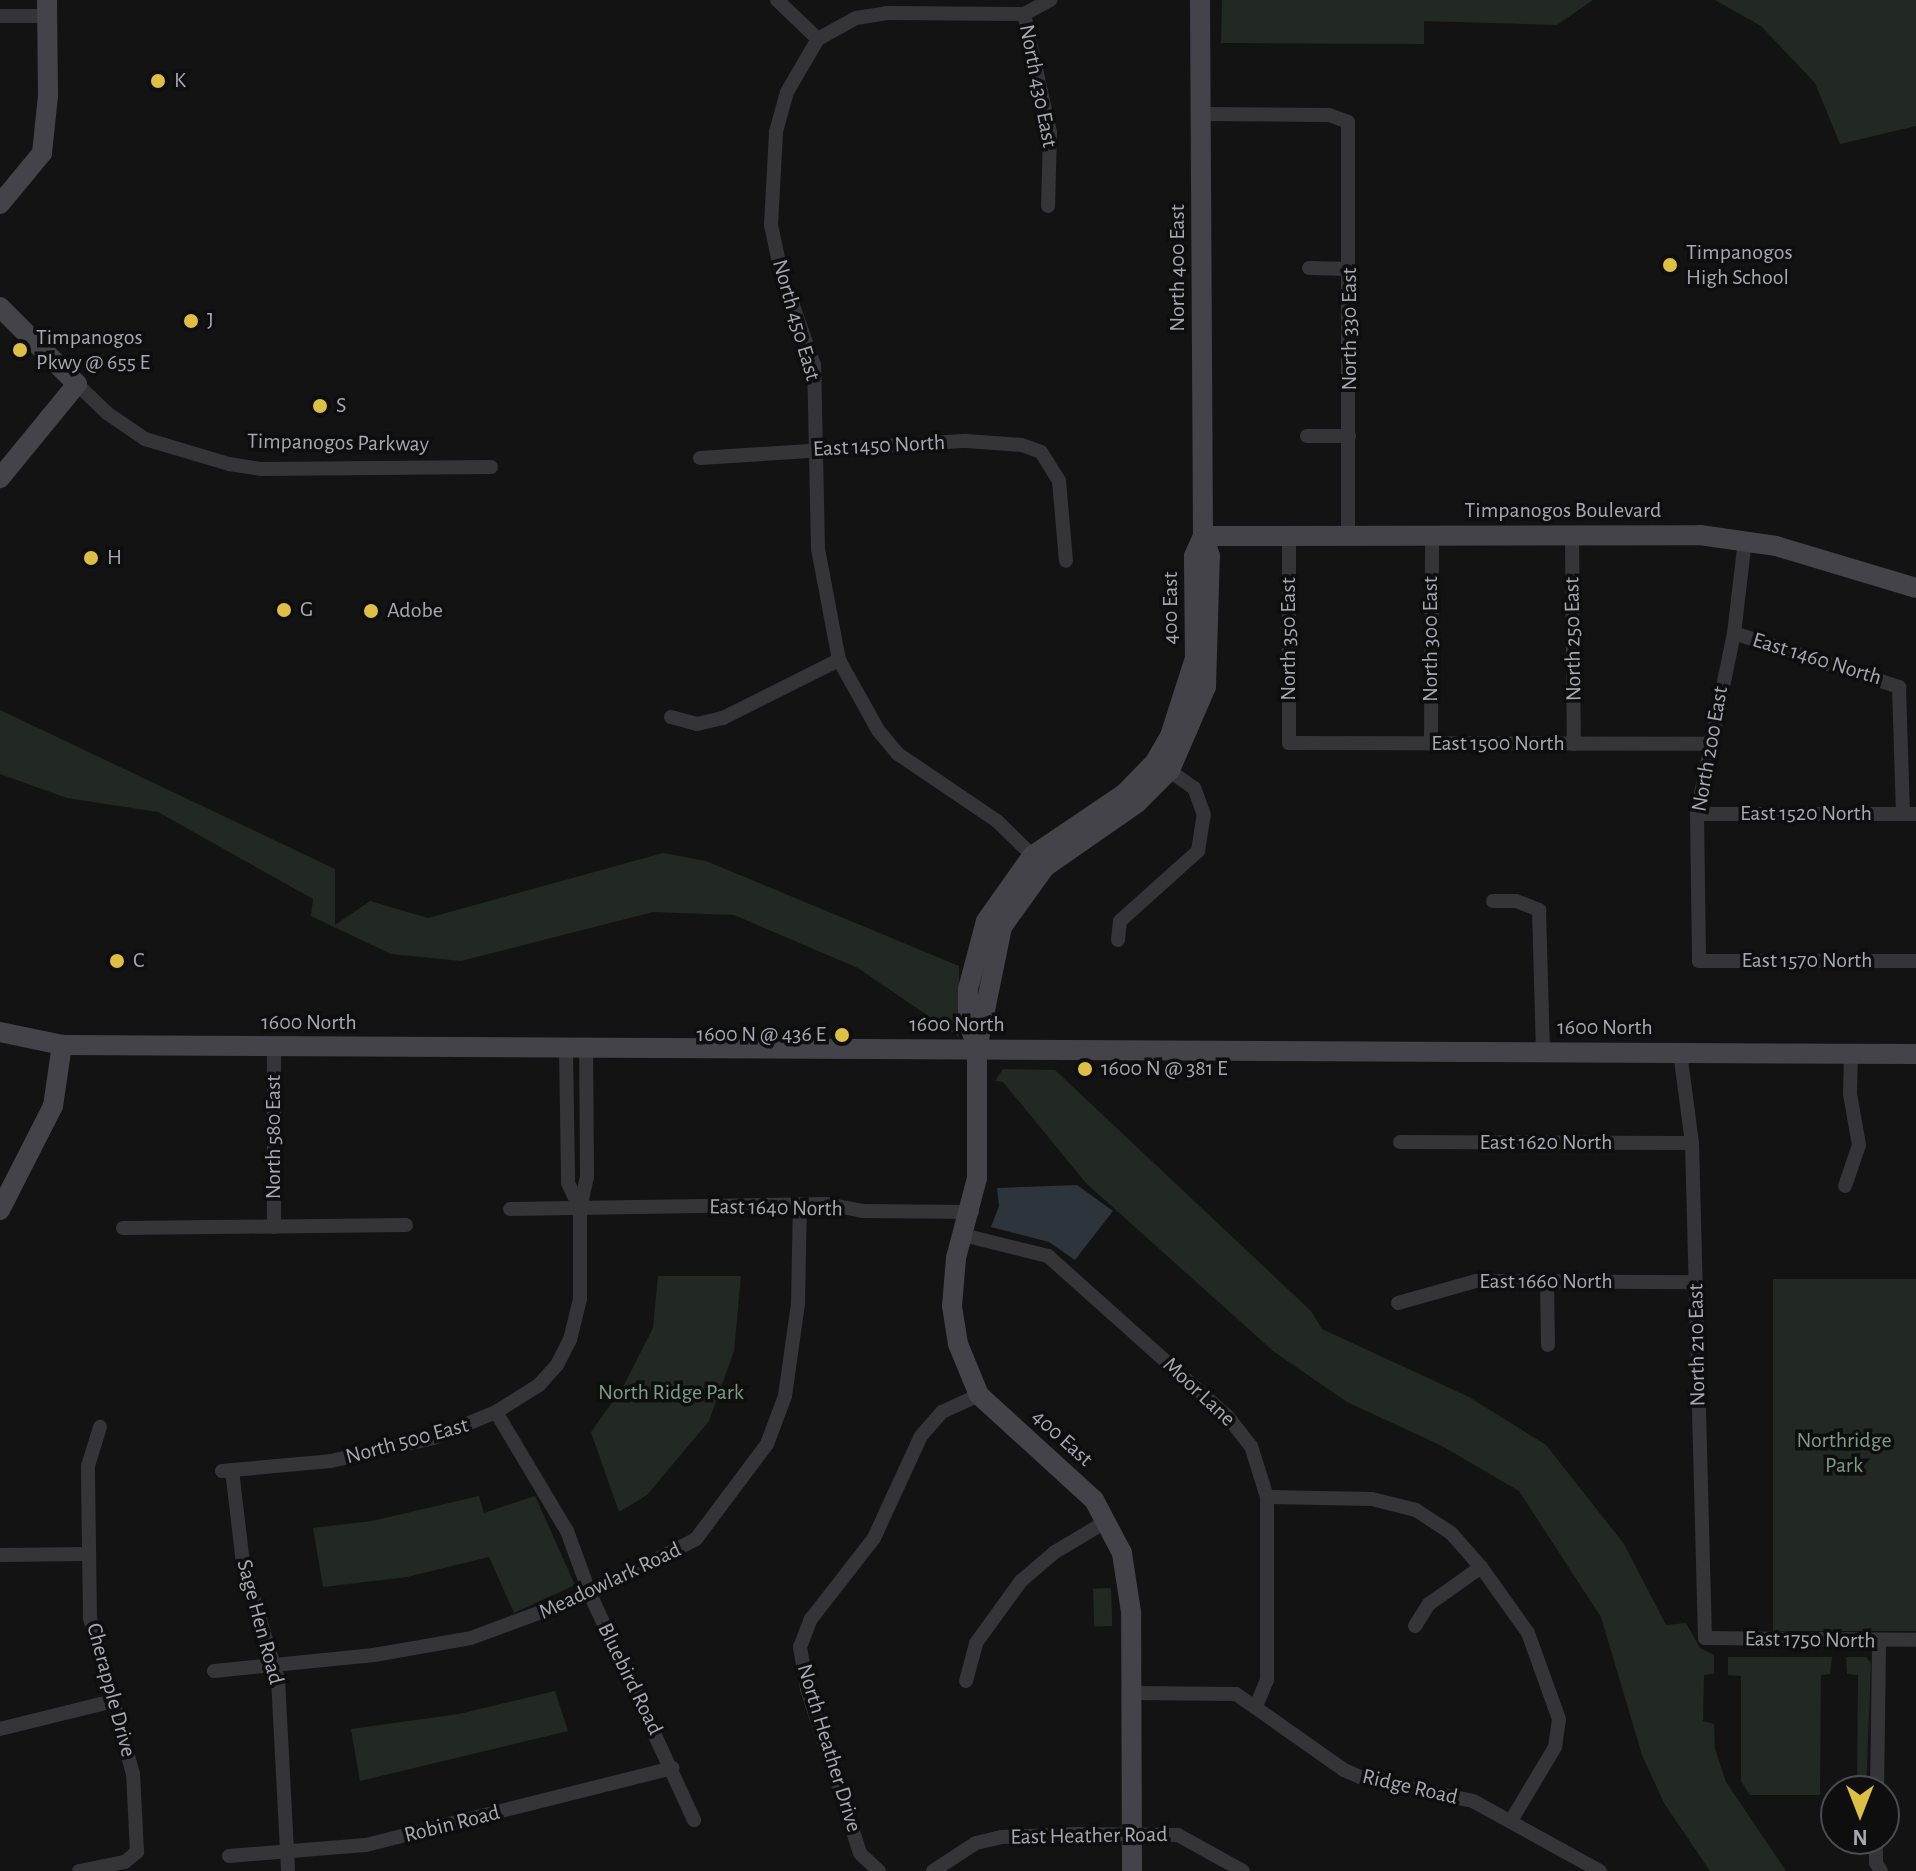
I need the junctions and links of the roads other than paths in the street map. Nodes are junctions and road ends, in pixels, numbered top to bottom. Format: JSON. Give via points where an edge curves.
{"nodes":[{"id":1,"x":777,"y":0,"type":"edge"},
{"id":2,"x":1050,"y":0,"type":"edge"},
{"id":3,"x":1200,"y":0,"type":"edge"},
{"id":4,"x":48,"y":8,"type":"edge"},
{"id":5,"x":1024,"y":14,"type":"junction"},
{"id":6,"x":0,"y":16,"type":"edge"},
{"id":7,"x":818,"y":39,"type":"junction"},
{"id":8,"x":1201,"y":114,"type":"junction"},
{"id":9,"x":3,"y":195,"type":"edge"},
{"id":10,"x":1048,"y":206,"type":"dead end"},
{"id":11,"x":1309,"y":268,"type":"dead end"},
{"id":12,"x":1350,"y":269,"type":"junction"},
{"id":13,"x":0,"y":307,"type":"edge"},
{"id":14,"x":77,"y":384,"type":"junction"},
{"id":15,"x":1307,"y":436,"type":"dead end"},
{"id":16,"x":1349,"y":436,"type":"junction"},
{"id":17,"x":818,"y":450,"type":"junction"},
{"id":18,"x":700,"y":458,"type":"dead end"},
{"id":19,"x":491,"y":467,"type":"dead end"},
{"id":20,"x":0,"y":478,"type":"edge"},
{"id":21,"x":1572,"y":534,"type":"junction"},
{"id":22,"x":1348,"y":535,"type":"junction"},
{"id":23,"x":1432,"y":535,"type":"junction"},
{"id":24,"x":1203,"y":536,"type":"junction"},
{"id":25,"x":1289,"y":536,"type":"junction"},
{"id":26,"x":1745,"y":540,"type":"junction"},
{"id":27,"x":1066,"y":561,"type":"dead end"},
{"id":28,"x":1916,"y":588,"type":"edge"},
{"id":29,"x":1734,"y":633,"type":"junction"},
{"id":30,"x":839,"y":660,"type":"junction"},
{"id":31,"x":671,"y":717,"type":"dead end"},
{"id":32,"x":1289,"y":743,"type":"joint"},
{"id":33,"x":1431,"y":744,"type":"junction"},
{"id":34,"x":1574,"y":744,"type":"junction"},
{"id":35,"x":1707,"y":744,"type":"junction"},
{"id":36,"x":1163,"y":766,"type":"junction"},
{"id":37,"x":1697,"y":814,"type":"junction"},
{"id":38,"x":1909,"y":814,"type":"edge"},
{"id":39,"x":1038,"y":862,"type":"junction"},
{"id":40,"x":1493,"y":901,"type":"dead end"},
{"id":41,"x":1118,"y":940,"type":"dead end"},
{"id":42,"x":1699,"y":961,"type":"joint"},
{"id":43,"x":1916,"y":961,"type":"edge"},
{"id":44,"x":0,"y":1032,"type":"edge"},
{"id":45,"x":62,"y":1045,"type":"junction"},
{"id":46,"x":274,"y":1046,"type":"junction"},
{"id":47,"x":576,"y":1049,"type":"junction"},
{"id":48,"x":977,"y":1049,"type":"junction"},
{"id":49,"x":1543,"y":1051,"type":"junction"},
{"id":50,"x":1680,"y":1052,"type":"junction"},
{"id":51,"x":1851,"y":1053,"type":"junction"},
{"id":52,"x":1916,"y":1054,"type":"edge"},
{"id":53,"x":1400,"y":1142,"type":"dead end"},
{"id":54,"x":1692,"y":1143,"type":"junction"},
{"id":55,"x":1845,"y":1186,"type":"dead end"},
{"id":56,"x":800,"y":1204,"type":"junction"},
{"id":57,"x":510,"y":1209,"type":"dead end"},
{"id":58,"x":580,"y":1209,"type":"junction"},
{"id":59,"x":0,"y":1210,"type":"edge"},
{"id":60,"x":972,"y":1212,"type":"junction"},
{"id":61,"x":406,"y":1225,"type":"dead end"},
{"id":62,"x":274,"y":1227,"type":"junction"},
{"id":63,"x":123,"y":1228,"type":"dead end"},
{"id":64,"x":963,"y":1235,"type":"junction"},
{"id":65,"x":1547,"y":1282,"type":"junction"},
{"id":66,"x":1696,"y":1282,"type":"junction"},
{"id":67,"x":1398,"y":1303,"type":"dead end"},
{"id":68,"x":1548,"y":1345,"type":"dead end"},
{"id":69,"x":979,"y":1395,"type":"junction"},
{"id":70,"x":496,"y":1412,"type":"junction"},
{"id":71,"x":100,"y":1427,"type":"dead end"},
{"id":72,"x":227,"y":1470,"type":"joint"},
{"id":73,"x":1267,"y":1497,"type":"junction"},
{"id":74,"x":1107,"y":1521,"type":"junction"},
{"id":75,"x":88,"y":1554,"type":"junction"},
{"id":76,"x":0,"y":1555,"type":"edge"},
{"id":77,"x":1481,"y":1567,"type":"junction"},
{"id":78,"x":590,"y":1594,"type":"junction"},
{"id":79,"x":1415,"y":1626,"type":"dead end"},
{"id":80,"x":1705,"y":1638,"type":"joint"},
{"id":81,"x":1879,"y":1640,"type":"junction"},
{"id":82,"x":1916,"y":1640,"type":"edge"},
{"id":83,"x":275,"y":1665,"type":"junction"},
{"id":84,"x":214,"y":1671,"type":"dead end"},
{"id":85,"x":966,"y":1681,"type":"dead end"},
{"id":86,"x":1132,"y":1693,"type":"junction"},
{"id":87,"x":113,"y":1701,"type":"junction"},
{"id":88,"x":1256,"y":1706,"type":"junction"},
{"id":89,"x":0,"y":1729,"type":"edge"},
{"id":90,"x":672,"y":1768,"type":"junction"},
{"id":91,"x":1877,"y":1775,"type":"edge"},
{"id":92,"x":1512,"y":1819,"type":"junction"},
{"id":93,"x":694,"y":1820,"type":"dead end"},
{"id":94,"x":1132,"y":1834,"type":"junction"},
{"id":95,"x":287,"y":1853,"type":"junction"},
{"id":96,"x":229,"y":1856,"type":"dead end"},
{"id":97,"x":79,"y":1871,"type":"edge"},
{"id":98,"x":288,"y":1871,"type":"edge"},
{"id":99,"x":879,"y":1871,"type":"edge"},
{"id":100,"x":933,"y":1871,"type":"edge"},
{"id":101,"x":1132,"y":1871,"type":"edge"},
{"id":102,"x":1243,"y":1871,"type":"edge"},
{"id":103,"x":1600,"y":1871,"type":"edge"}],
"edges":[{"from":1,"to":7,"type":"street"},
{"from":2,"to":5,"type":"street"},
{"from":3,"to":8,"type":"street","name":"North 400 East"},
{"from":4,"to":6,"type":"street"},
{"from":4,"to":9,"type":"street","via":[[42,153]]},
{"from":5,"to":7,"type":"street","via":[[864,17]]},
{"from":5,"to":10,"type":"street","name":"North 430 East","via":[[1050,132]]},
{"from":7,"to":17,"type":"street","name":"North 450 East","via":[[787,92],[776,132],[771,225],[781,272],[814,365]]},
{"from":8,"to":12,"type":"street","name":"North 330 East","via":[[1329,115],[1348,122]]},
{"from":8,"to":24,"type":"street","name":"North 400 East"},
{"from":11,"to":12,"type":"street"},
{"from":12,"to":16,"type":"street","name":"North 330 East"},
{"from":13,"to":14,"type":"street","name":"Timpanogos Parkway"},
{"from":14,"to":19,"type":"street","name":"Timpanogos Parkway","via":[[145,439],[229,464],[277,469]]},
{"from":14,"to":20,"type":"street"},
{"from":15,"to":16,"type":"street"},
{"from":16,"to":22,"type":"street","name":"North 330 East"},
{"from":17,"to":18,"type":"street","name":"East 1450 North"},
{"from":17,"to":27,"type":"street","name":"East 1450 North","via":[[1000,443],[1041,452],[1059,481]]},
{"from":17,"to":30,"type":"street","name":"North 450 East","via":[[818,549]]},
{"from":21,"to":23,"type":"street","name":"Timpanogos Boulevard"},
{"from":21,"to":26,"type":"street","name":"Timpanogos Boulevard"},
{"from":21,"to":34,"type":"street","name":"North 250 East"},
{"from":22,"to":23,"type":"street","name":"Timpanogos Boulevard"},
{"from":22,"to":25,"type":"street","name":"Timpanogos Boulevard"},
{"from":23,"to":33,"type":"street","name":"North 300 East"},
{"from":24,"to":25,"type":"street","name":"Timpanogos Boulevard"},
{"from":24,"to":36,"type":"street","name":"400 East","via":[[1210,556],[1206,687]]},
{"from":25,"to":32,"type":"street","name":"North 350 East"},
{"from":26,"to":28,"type":"street","name":"Timpanogos Boulevard"},
{"from":26,"to":29,"type":"street","name":"North 200 East"},
{"from":29,"to":35,"type":"street","name":"North 200 East"},
{"from":29,"to":38,"type":"street","name":"East 1460 North","via":[[1899,687]]},
{"from":30,"to":31,"type":"street","via":[[723,718],[697,724]]},
{"from":30,"to":39,"type":"street","name":"North 450 East","via":[[878,730],[898,754],[997,821]]},
{"from":32,"to":33,"type":"street","name":"East 1500 North"},
{"from":33,"to":34,"type":"street","name":"East 1500 North"},
{"from":34,"to":35,"type":"street","name":"East 1500 North"},
{"from":35,"to":37,"type":"street","name":"North 200 East"},
{"from":36,"to":39,"type":"street","name":"400 East","via":[[1137,803]]},
{"from":36,"to":41,"type":"street","via":[[1194,788],[1204,815],[1198,851],[1120,921]]},
{"from":37,"to":38,"type":"street","name":"East 1520 North"},
{"from":37,"to":42,"type":"street","name":"North 200 East"},
{"from":39,"to":48,"type":"street","name":"400 East","via":[[1002,927]]},
{"from":40,"to":49,"type":"street","via":[[1516,901],[1539,910]]},
{"from":42,"to":43,"type":"street","name":"East 1570 North"},
{"from":44,"to":45,"type":"street","name":"1600 North"},
{"from":45,"to":46,"type":"street","name":"1600 North"},
{"from":45,"to":59,"type":"street","via":[[53,1106]]},
{"from":46,"to":47,"type":"street","name":"1600 North"},
{"from":46,"to":62,"type":"street","name":"North 580 East"},
{"from":47,"to":48,"type":"street","name":"1600 North"},
{"from":47,"to":58,"type":"street","name":"North 500 East","via":[[587,1177]]},
{"from":48,"to":49,"type":"street","name":"1600 North"},
{"from":48,"to":60,"type":"street","name":"400 East"},
{"from":49,"to":50,"type":"street","name":"1600 North"},
{"from":50,"to":51,"type":"street","name":"1600 North"},
{"from":50,"to":54,"type":"street","name":"North 210 East"},
{"from":51,"to":52,"type":"street","name":"1600 North"},
{"from":51,"to":55,"type":"street","via":[[1850,1094],[1859,1145]]},
{"from":53,"to":54,"type":"street","name":"East 1620 North"},
{"from":54,"to":66,"type":"street","name":"North 210 East"},
{"from":56,"to":58,"type":"street","name":"East 1640 North"},
{"from":56,"to":60,"type":"street","name":"East 1640 North"},
{"from":56,"to":78,"type":"street","name":"Meadowlark Road","via":[[790,1365],[767,1444],[696,1539]]},
{"from":57,"to":58,"type":"street","name":"East 1640 North"},
{"from":58,"to":70,"type":"street","name":"North 500 East","via":[[580,1299],[570,1340],[539,1385]]},
{"from":60,"to":64,"type":"street","name":"400 East"},
{"from":61,"to":62,"type":"street"},
{"from":62,"to":63,"type":"street"},
{"from":64,"to":69,"type":"street","name":"400 East","via":[[953,1280],[954,1325]]},
{"from":64,"to":73,"type":"street","name":"Moor Lane","via":[[1030,1248],[1060,1265],[1241,1431],[1258,1460]]},
{"from":65,"to":66,"type":"street","name":"East 1660 North"},
{"from":65,"to":67,"type":"street","name":"East 1660 North","via":[[1476,1281]]},
{"from":65,"to":68,"type":"street"},
{"from":66,"to":80,"type":"street","name":"North 210 East"},
{"from":69,"to":74,"type":"street","name":"400 East","via":[[1094,1500]]},
{"from":69,"to":99,"type":"street","name":"North Heather Drive","via":[[942,1412],[921,1436],[874,1538],[811,1619],[800,1647],[807,1689],[860,1853]]},
{"from":70,"to":72,"type":"street","name":"North 500 East","via":[[468,1426],[380,1451]]},
{"from":70,"to":78,"type":"street","name":"Bluebird Road","via":[[567,1531]]},
{"from":71,"to":75,"type":"street","name":"Cherapple Drive","via":[[88,1466]]},
{"from":72,"to":83,"type":"street","name":"Sage Hen Road","via":[[243,1564]]},
{"from":73,"to":77,"type":"street","via":[[1372,1499],[1416,1510],[1451,1533]]},
{"from":73,"to":88,"type":"street","name":"Moor Lane","via":[[1267,1680]]},
{"from":74,"to":85,"type":"street","via":[[1055,1552],[1021,1581],[976,1643]]},
{"from":74,"to":86,"type":"street","name":"400 East","via":[[1122,1553],[1130,1593]]},
{"from":75,"to":76,"type":"street"},
{"from":75,"to":87,"type":"street","name":"Cherapple Drive","via":[[91,1633]]},
{"from":77,"to":79,"type":"street","via":[[1429,1604]]},
{"from":77,"to":92,"type":"street","via":[[1528,1633],[1559,1719],[1555,1747]]},
{"from":78,"to":83,"type":"street","name":"Meadowlark Road","via":[[471,1638]]},
{"from":78,"to":90,"type":"street","name":"Bluebird Road"},
{"from":80,"to":81,"type":"street","name":"East 1750 North"},
{"from":81,"to":82,"type":"street","name":"East 1750 North"},
{"from":81,"to":91,"type":"street"},
{"from":83,"to":84,"type":"street","name":"Meadowlark Road"},
{"from":83,"to":95,"type":"street","name":"Sage Hen Road"},
{"from":86,"to":88,"type":"street","name":"Ridge Road","via":[[1217,1692],[1236,1694]]},
{"from":86,"to":94,"type":"street","name":"400 East"},
{"from":87,"to":89,"type":"street"},
{"from":87,"to":97,"type":"street","name":"Cherapple Drive","via":[[133,1774],[136,1858]]},
{"from":88,"to":92,"type":"street","name":"Ridge Road","via":[[1354,1775],[1473,1801]]},
{"from":90,"to":93,"type":"street","name":"Bluebird Road"},
{"from":90,"to":95,"type":"street","name":"Robin Road","via":[[366,1845]]},
{"from":92,"to":103,"type":"street","name":"Ridge Road"},
{"from":94,"to":100,"type":"street","name":"East Heather Road","via":[[1002,1837],[956,1853]]},
{"from":94,"to":101,"type":"street","name":"400 East"},
{"from":94,"to":102,"type":"street","name":"East Heather Road","via":[[1181,1836]]},
{"from":95,"to":96,"type":"street","name":"Robin Road"},
{"from":95,"to":98,"type":"street","name":"Sage Hen Road"}]}
